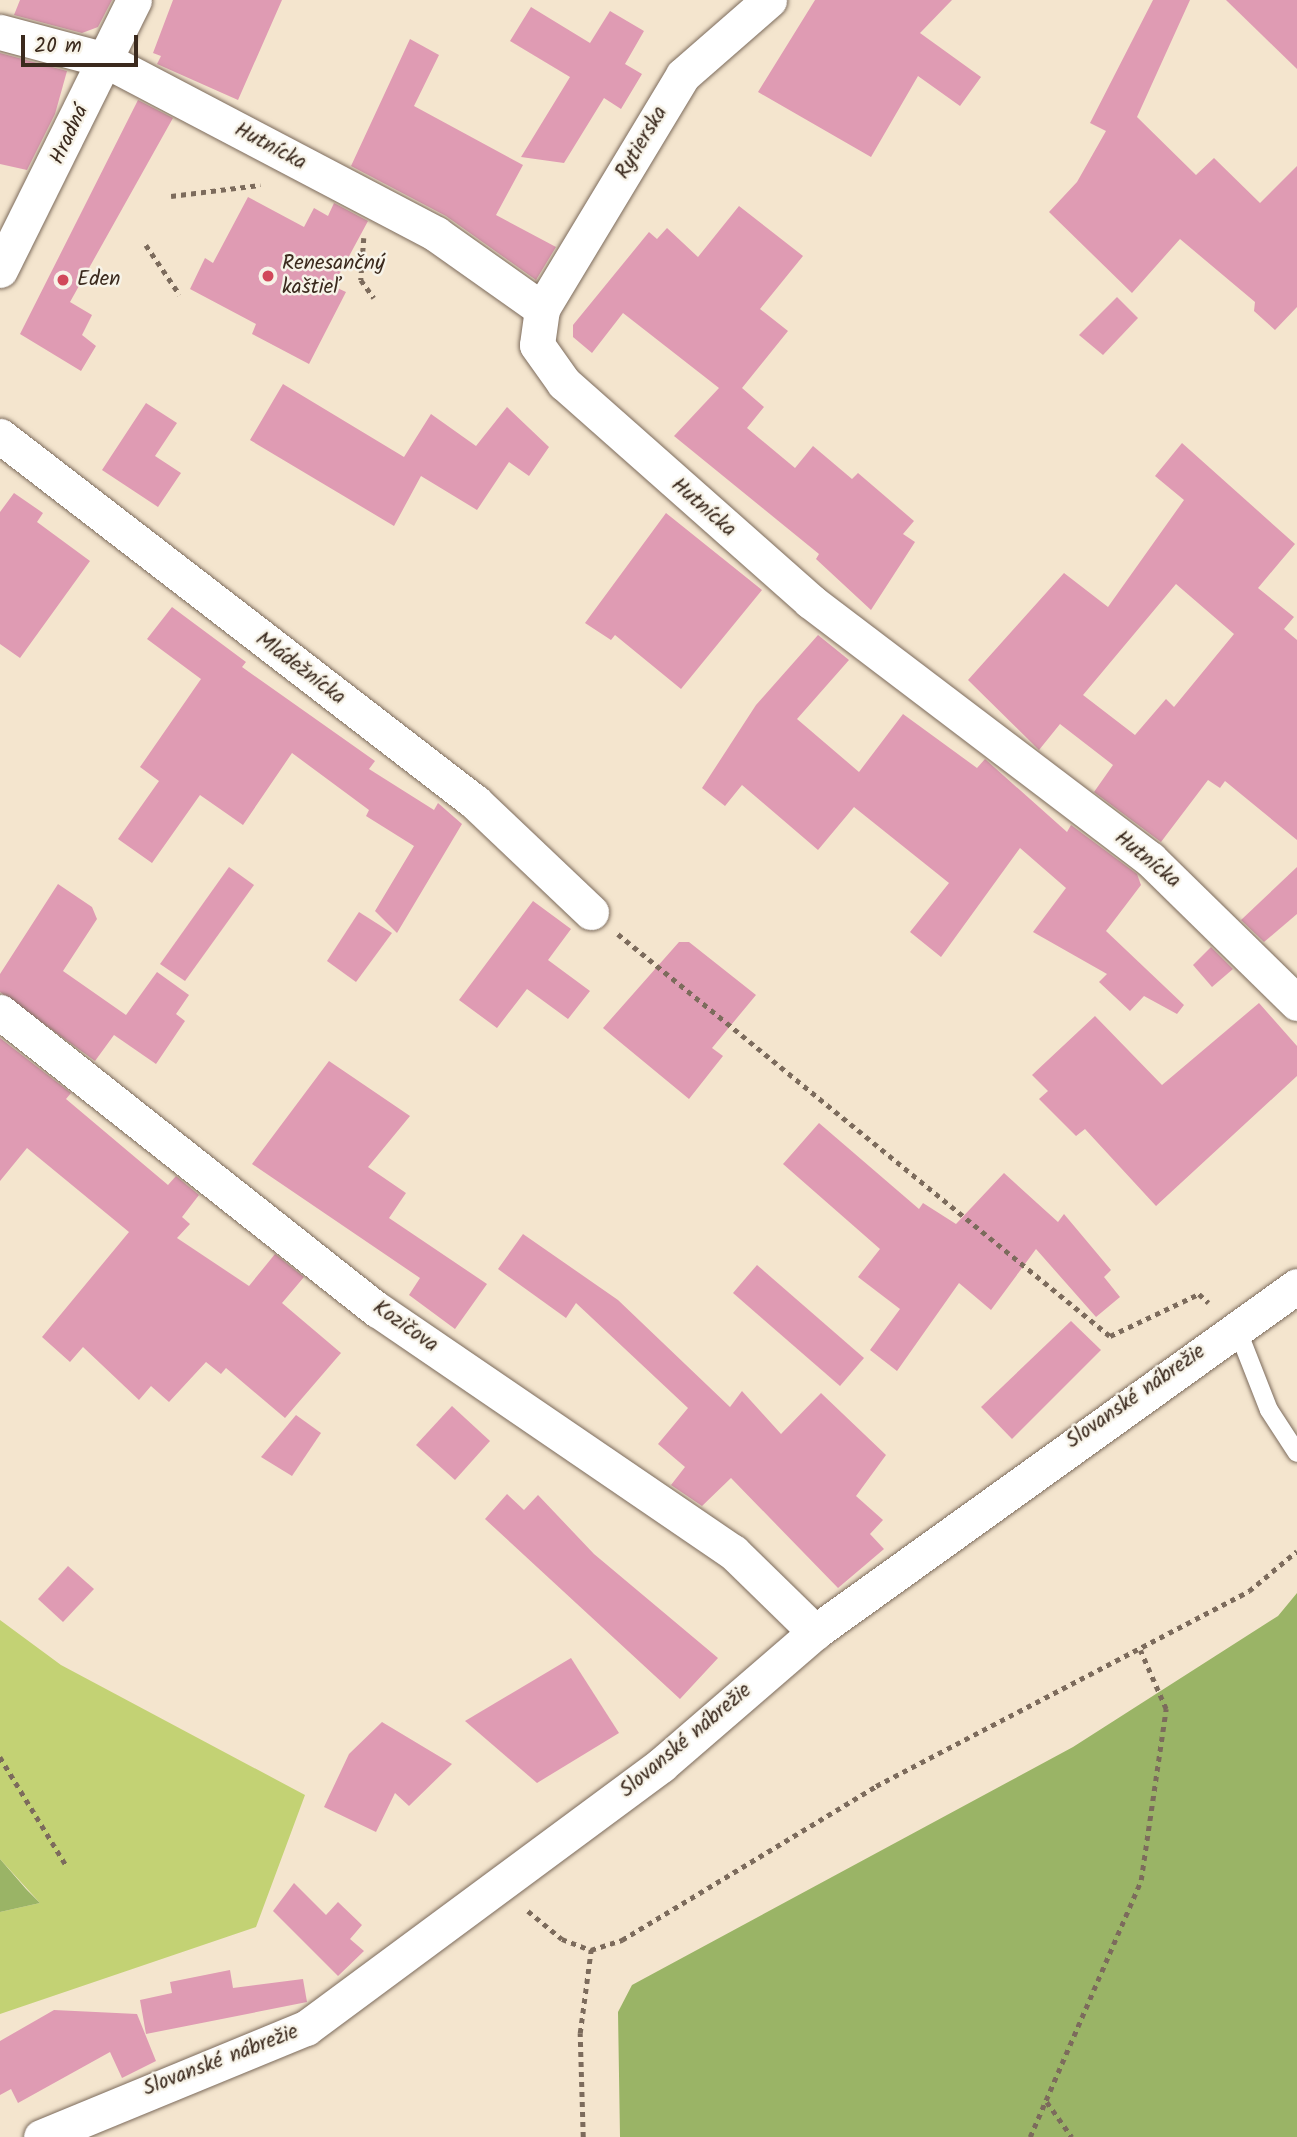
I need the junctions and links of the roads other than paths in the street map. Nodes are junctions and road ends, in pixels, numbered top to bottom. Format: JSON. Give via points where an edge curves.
{"nodes":[{"id":1,"x":134,"y":0,"type":"edge"},
{"id":2,"x":769,"y":0,"type":"edge"},
{"id":3,"x":0,"y":32,"type":"edge"},
{"id":4,"x":105,"y":60,"type":"junction"},
{"id":5,"x":1,"y":267,"type":"edge"},
{"id":6,"x":542,"y":309,"type":"junction"},
{"id":7,"x":0,"y":436,"type":"edge"},
{"id":8,"x":590,"y":912,"type":"road end"},
{"id":9,"x":1297,"y":1003,"type":"edge"},
{"id":10,"x":0,"y":1012,"type":"edge"},
{"id":11,"x":1297,"y":1286,"type":"edge"},
{"id":12,"x":1236,"y":1326,"type":"junction"},
{"id":13,"x":1297,"y":1453,"type":"edge"},
{"id":14,"x":815,"y":1632,"type":"junction"},
{"id":15,"x":41,"y":2137,"type":"edge"}],
"edges":[{"from":1,"to":4,"type":"street","name":"Hradná"},
{"from":2,"to":6,"type":"street","name":"Rytierska","via":[[683,75]]},
{"from":3,"to":4,"type":"street","name":"Hutnícka"},
{"from":4,"to":5,"type":"street","name":"Hradná"},
{"from":4,"to":6,"type":"street","name":"Hutnícka","via":[[436,234]]},
{"from":6,"to":9,"type":"street","name":"Hutnícka","via":[[537,345],[564,383],[810,601],[1150,859]]},
{"from":7,"to":8,"type":"street","name":"Mládežnícka","via":[[475,802]]},
{"from":10,"to":14,"type":"street","name":"Kozičova","via":[[378,1310],[733,1552]]},
{"from":11,"to":12,"type":"street","name":"Slovanské nábrežie"},
{"from":12,"to":13,"type":"lane","via":[[1269,1410]]},
{"from":12,"to":14,"type":"street","name":"Slovanské nábrežie"},
{"from":14,"to":15,"type":"street","name":"Slovanské nábrežie","via":[[661,1765],[306,2028]]}]}
